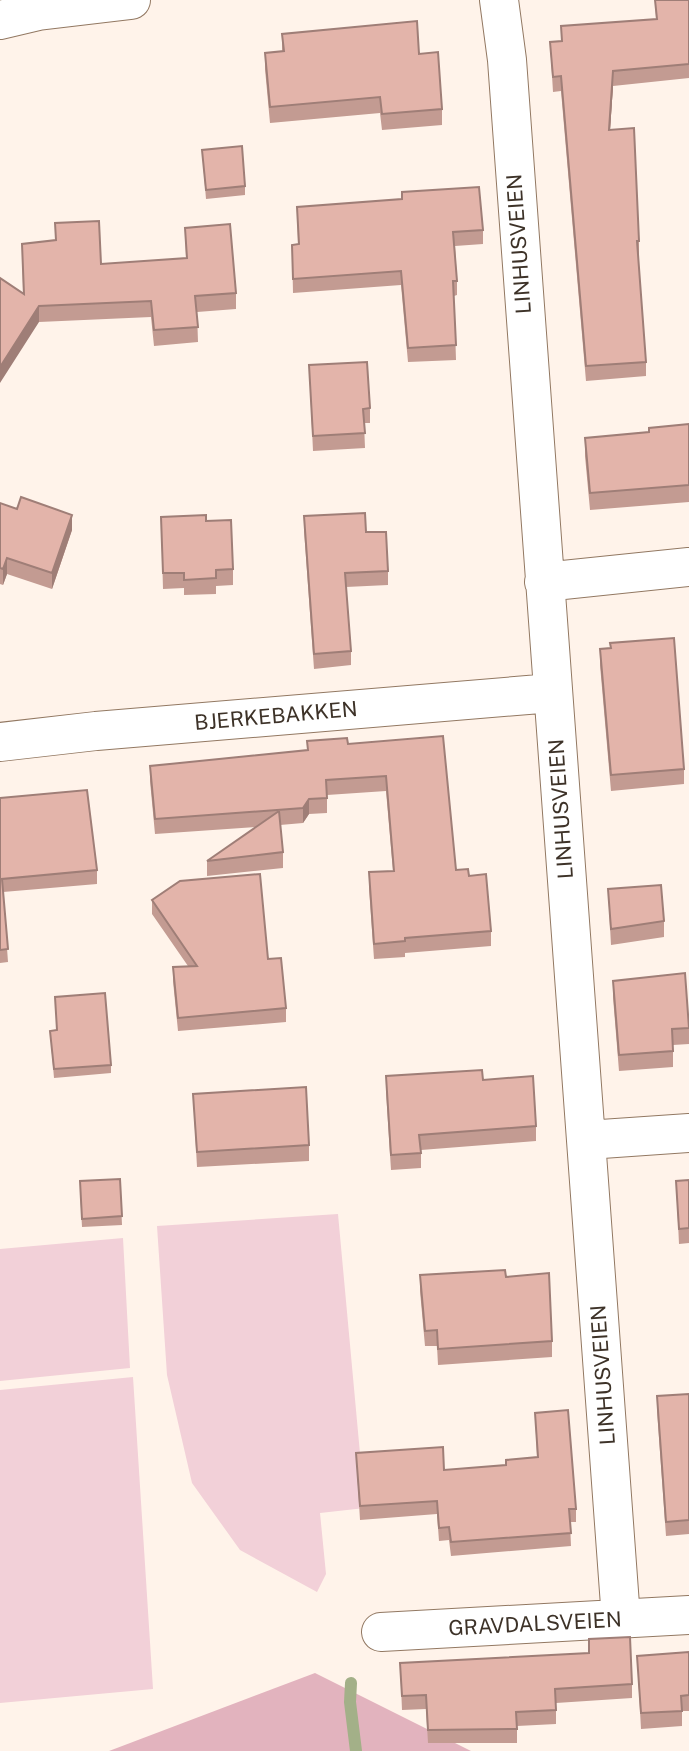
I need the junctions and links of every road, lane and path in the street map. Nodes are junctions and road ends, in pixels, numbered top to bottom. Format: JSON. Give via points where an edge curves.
{"nodes":[{"id":1,"x":131,"y":0,"type":"edge"},
{"id":2,"x":499,"y":0,"type":"edge"},
{"id":3,"x":0,"y":20,"type":"edge"},
{"id":4,"x":689,"y":567,"type":"edge"},
{"id":5,"x":544,"y":582,"type":"junction"},
{"id":6,"x":552,"y":693,"type":"junction"},
{"id":7,"x":0,"y":742,"type":"edge"},
{"id":8,"x":689,"y":1133,"type":"edge"},
{"id":9,"x":587,"y":1140,"type":"junction"},
{"id":10,"x":689,"y":1615,"type":"edge"},
{"id":11,"x":621,"y":1619,"type":"junction"},
{"id":12,"x":381,"y":1632,"type":"dead end"}],
"edges":[{"from":1,"to":3,"type":"street"},
{"from":2,"to":5,"type":"street","name":"LINHUSVEIEN"},
{"from":4,"to":5,"type":"street"},
{"from":5,"to":6,"type":"street","name":"LINHUSVEIEN"},
{"from":6,"to":7,"type":"street","name":"BJERKEBAKKEN"},
{"from":6,"to":9,"type":"street","name":"LINHUSVEIEN"},
{"from":8,"to":9,"type":"street"},
{"from":9,"to":11,"type":"street","name":"LINHUSVEIEN"},
{"from":10,"to":11,"type":"street","name":"GRAVDALSVEIEN"},
{"from":11,"to":12,"type":"street","name":"GRAVDALSVEIEN"}]}
